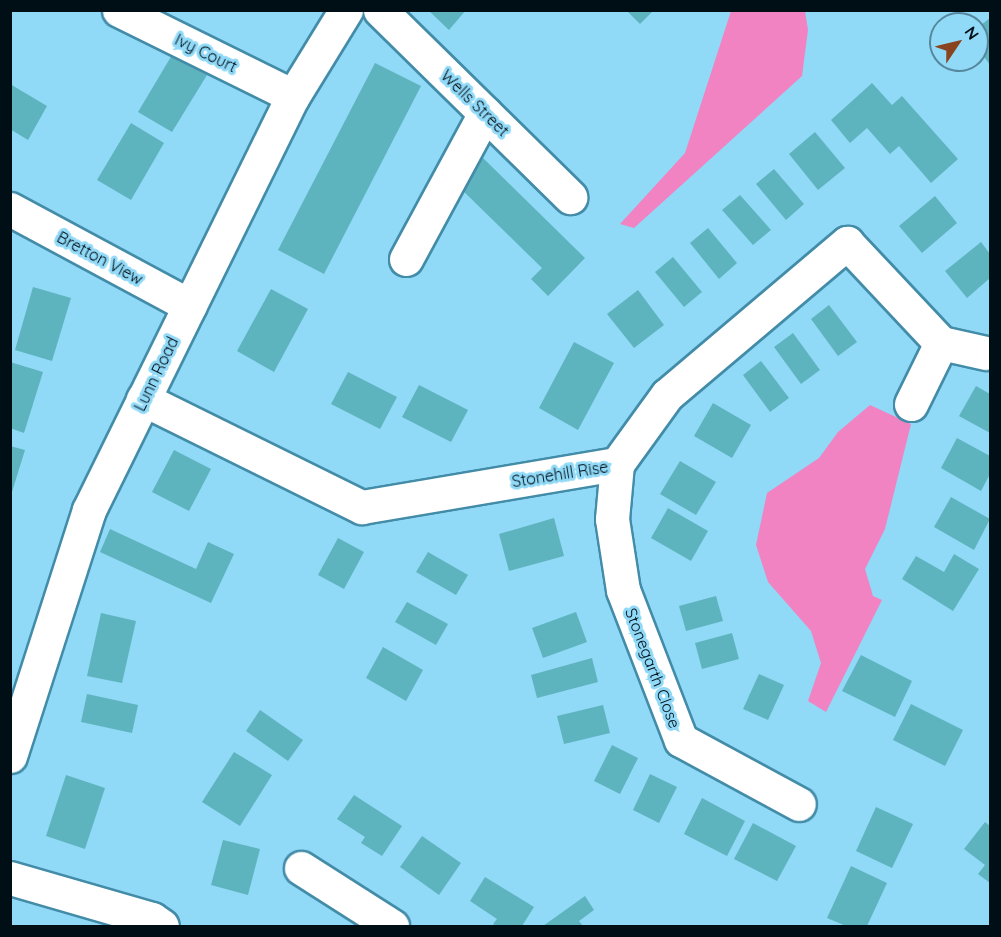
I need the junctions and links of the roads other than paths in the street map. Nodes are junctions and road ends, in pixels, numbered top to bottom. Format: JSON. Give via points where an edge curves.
{"nodes":[{"id":1,"x":119,"y":10,"type":"edge"},
{"id":2,"x":346,"y":10,"type":"edge"},
{"id":3,"x":380,"y":10,"type":"edge"},
{"id":4,"x":293,"y":96,"type":"junction"},
{"id":5,"x":485,"y":112,"type":"junction"},
{"id":6,"x":570,"y":196,"type":"dead end"},
{"id":7,"x":10,"y":209,"type":"edge"},
{"id":8,"x":406,"y":259,"type":"dead end"},
{"id":9,"x":190,"y":306,"type":"junction"},
{"id":10,"x":941,"y":343,"type":"junction"},
{"id":11,"x":986,"y":353,"type":"dead end"},
{"id":12,"x":143,"y":399,"type":"junction"},
{"id":13,"x":911,"y":404,"type":"dead end"},
{"id":14,"x":618,"y":464,"type":"junction"},
{"id":15,"x":10,"y":756,"type":"edge"},
{"id":16,"x":799,"y":804,"type":"dead end"},
{"id":17,"x":301,"y":868,"type":"dead end"},
{"id":18,"x":10,"y":878,"type":"edge"},
{"id":19,"x":162,"y":927,"type":"edge"},
{"id":20,"x":392,"y":927,"type":"edge"}],
"edges":[{"from":1,"to":4,"type":"street","name":"Ivy Court"},
{"from":2,"to":4,"type":"street","name":"Lunn Road"},
{"from":3,"to":5,"type":"street","name":"Wells Street"},
{"from":4,"to":9,"type":"street","name":"Lunn Road"},
{"from":5,"to":6,"type":"street","name":"Wells Street"},
{"from":5,"to":8,"type":"street"},
{"from":7,"to":9,"type":"street","name":"Bretton View"},
{"from":9,"to":12,"type":"street","name":"Lunn Road"},
{"from":10,"to":11,"type":"street"},
{"from":10,"to":13,"type":"street"},
{"from":10,"to":14,"type":"street","name":"Stonehill Rise","via":[[847,243],[667,395]]},
{"from":12,"to":14,"type":"street","name":"Stonehill Rise","via":[[362,507]]},
{"from":12,"to":15,"type":"street","name":"Lunn Road","via":[[89,510]]},
{"from":14,"to":16,"type":"street","name":"Stonegarth Close","via":[[612,519],[623,590],[681,740]]},
{"from":17,"to":20,"type":"street"},
{"from":18,"to":19,"type":"street","via":[[152,919]]}]}
